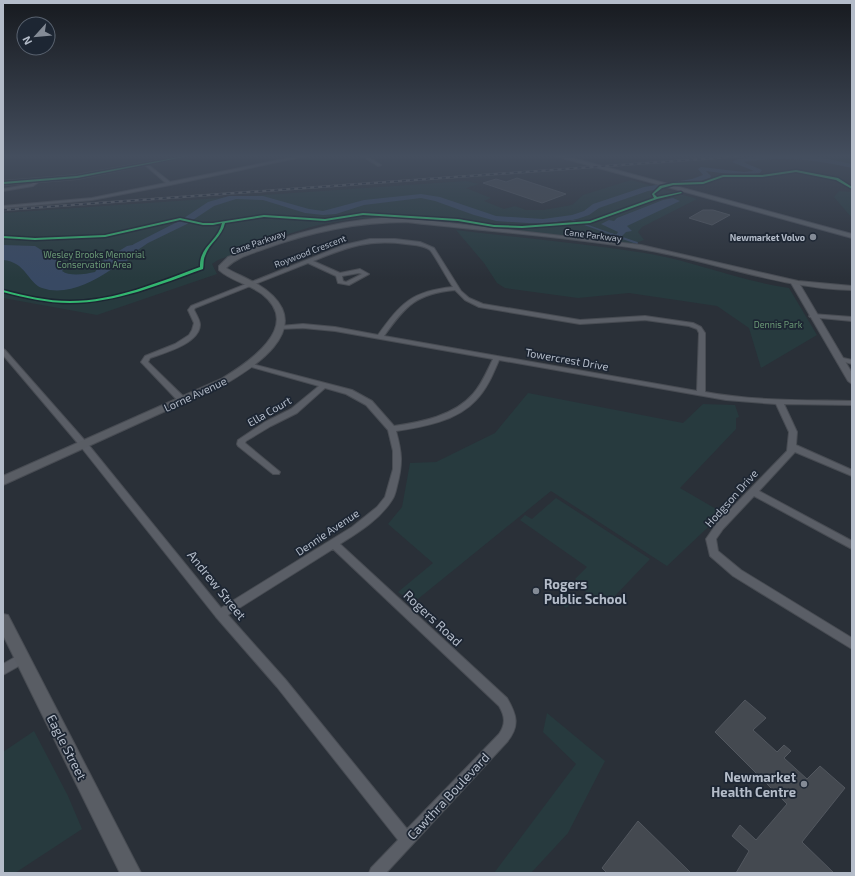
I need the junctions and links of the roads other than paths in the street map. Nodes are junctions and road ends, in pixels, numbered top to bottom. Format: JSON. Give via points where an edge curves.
{"nodes":[{"id":1,"x":106,"y":197,"type":"edge"},
{"id":2,"x":708,"y":197,"type":"edge"},
{"id":3,"x":3,"y":207,"type":"edge"},
{"id":4,"x":852,"y":236,"type":"edge"},
{"id":5,"x":308,"y":261,"type":"junction"},
{"id":6,"x":339,"y":274,"type":"dead end"},
{"id":7,"x":252,"y":284,"type":"junction"},
{"id":8,"x":796,"y":286,"type":"junction"},
{"id":9,"x":456,"y":288,"type":"junction"},
{"id":10,"x":852,"y":288,"type":"edge"},
{"id":11,"x":852,"y":294,"type":"edge"},
{"id":12,"x":812,"y":316,"type":"junction"},
{"id":13,"x":852,"y":320,"type":"edge"},
{"id":14,"x":280,"y":328,"type":"junction"},
{"id":15,"x":380,"y":337,"type":"junction"},
{"id":16,"x":3,"y":350,"type":"edge"},
{"id":17,"x":497,"y":358,"type":"junction"},
{"id":18,"x":839,"y":359,"type":"junction"},
{"id":19,"x":852,"y":362,"type":"edge"},
{"id":20,"x":250,"y":365,"type":"junction"},
{"id":21,"x":852,"y":381,"type":"edge"},
{"id":22,"x":324,"y":384,"type":"junction"},
{"id":23,"x":701,"y":393,"type":"junction"},
{"id":24,"x":182,"y":400,"type":"junction"},
{"id":25,"x":779,"y":402,"type":"junction"},
{"id":26,"x":852,"y":403,"type":"edge"},
{"id":27,"x":392,"y":429,"type":"junction"},
{"id":28,"x":84,"y":446,"type":"junction"},
{"id":29,"x":792,"y":447,"type":"junction"},
{"id":30,"x":276,"y":472,"type":"dead end"},
{"id":31,"x":852,"y":473,"type":"edge"},
{"id":32,"x":3,"y":481,"type":"edge"},
{"id":33,"x":753,"y":492,"type":"junction"},
{"id":34,"x":334,"y":544,"type":"junction"},
{"id":35,"x":852,"y":544,"type":"edge"},
{"id":36,"x":220,"y":614,"type":"junction"},
{"id":37,"x":3,"y":620,"type":"edge"},
{"id":38,"x":852,"y":644,"type":"edge"},
{"id":39,"x":22,"y":658,"type":"junction"},
{"id":40,"x":3,"y":670,"type":"edge"},
{"id":41,"x":511,"y":715,"type":"joint"},
{"id":42,"x":407,"y":840,"type":"junction"},
{"id":43,"x":131,"y":873,"type":"edge"},
{"id":44,"x":376,"y":873,"type":"edge"}],
"edges":[{"from":1,"to":3,"type":"street"},
{"from":2,"to":4,"type":"main road"},
{"from":5,"to":6,"type":"street"},
{"from":5,"to":7,"type":"street","name":"Roywood Crescent"},
{"from":5,"to":9,"type":"street","name":"Roywood Crescent","via":[[361,242],[413,243],[426,246],[435,252]]},
{"from":7,"to":8,"type":"main road","name":"Cane Parkway","via":[[224,270],[223,265],[318,231],[382,222],[640,250],[748,277]]},
{"from":7,"to":14,"type":"main road","via":[[274,301],[278,308]]},
{"from":7,"to":24,"type":"street","name":"Roywood Crescent","via":[[193,308],[191,310],[197,320],[197,326],[192,336],[144,359],[144,364]]},
{"from":8,"to":10,"type":"main road","name":"Cane Parkway"},
{"from":8,"to":11,"type":"main road","name":"Cane Parkway"},
{"from":8,"to":12,"type":"street"},
{"from":9,"to":15,"type":"street","via":[[412,299],[400,308]]},
{"from":9,"to":23,"type":"street","name":"Roywood Crescent","via":[[473,302],[500,310],[580,322],[645,318],[697,326],[702,333]]},
{"from":12,"to":13,"type":"street"},
{"from":12,"to":18,"type":"street"},
{"from":14,"to":15,"type":"street","name":"Towercrest Drive","via":[[321,327]]},
{"from":14,"to":20,"type":"main road","name":"Lorne Avenue","via":[[268,351]]},
{"from":15,"to":17,"type":"street","name":"Towercrest Drive"},
{"from":16,"to":28,"type":"street","name":"Andrew Street"},
{"from":17,"to":23,"type":"street","name":"Towercrest Drive"},
{"from":17,"to":27,"type":"street","via":[[487,380],[470,402],[448,415],[418,426]]},
{"from":18,"to":19,"type":"street"},
{"from":18,"to":21,"type":"street"},
{"from":20,"to":22,"type":"street","name":"Dennie Avenue"},
{"from":20,"to":24,"type":"main road","name":"Lorne Avenue","via":[[224,381]]},
{"from":22,"to":27,"type":"street","name":"Dennie Avenue","via":[[369,403]]},
{"from":22,"to":30,"type":"street","name":"Ella Court","via":[[294,411],[242,440],[241,444]]},
{"from":23,"to":25,"type":"street","name":"Towercrest Drive"},
{"from":24,"to":28,"type":"main road","name":"Lorne Avenue"},
{"from":25,"to":26,"type":"street","name":"Towercrest Drive"},
{"from":25,"to":29,"type":"street","via":[[793,432]]},
{"from":27,"to":34,"type":"street","name":"Dennie Avenue","via":[[398,451],[397,469],[389,498],[355,530]]},
{"from":28,"to":32,"type":"main road","name":"Lorne Avenue"},
{"from":28,"to":36,"type":"street","name":"Andrew Street"},
{"from":29,"to":31,"type":"street"},
{"from":29,"to":33,"type":"street","name":"Hodgson Drive","via":[[791,452]]},
{"from":33,"to":35,"type":"street"},
{"from":33,"to":38,"type":"street","name":"Hodgson Drive","via":[[711,539],[713,553],[737,574]]},
{"from":34,"to":36,"type":"street","name":"Dennie Avenue"},
{"from":34,"to":41,"type":"street","name":"Rogers Road","via":[[503,702]]},
{"from":36,"to":42,"type":"street","name":"Andrew Street","via":[[281,683]]},
{"from":37,"to":39,"type":"main road","name":"Eagle Street"},
{"from":39,"to":40,"type":"street"},
{"from":39,"to":43,"type":"main road","name":"Eagle Street"},
{"from":41,"to":42,"type":"street","name":"Cawthra Boulevard","via":[[509,730],[503,738]]},
{"from":42,"to":44,"type":"street","name":"Cawthra Boulevard"}]}
